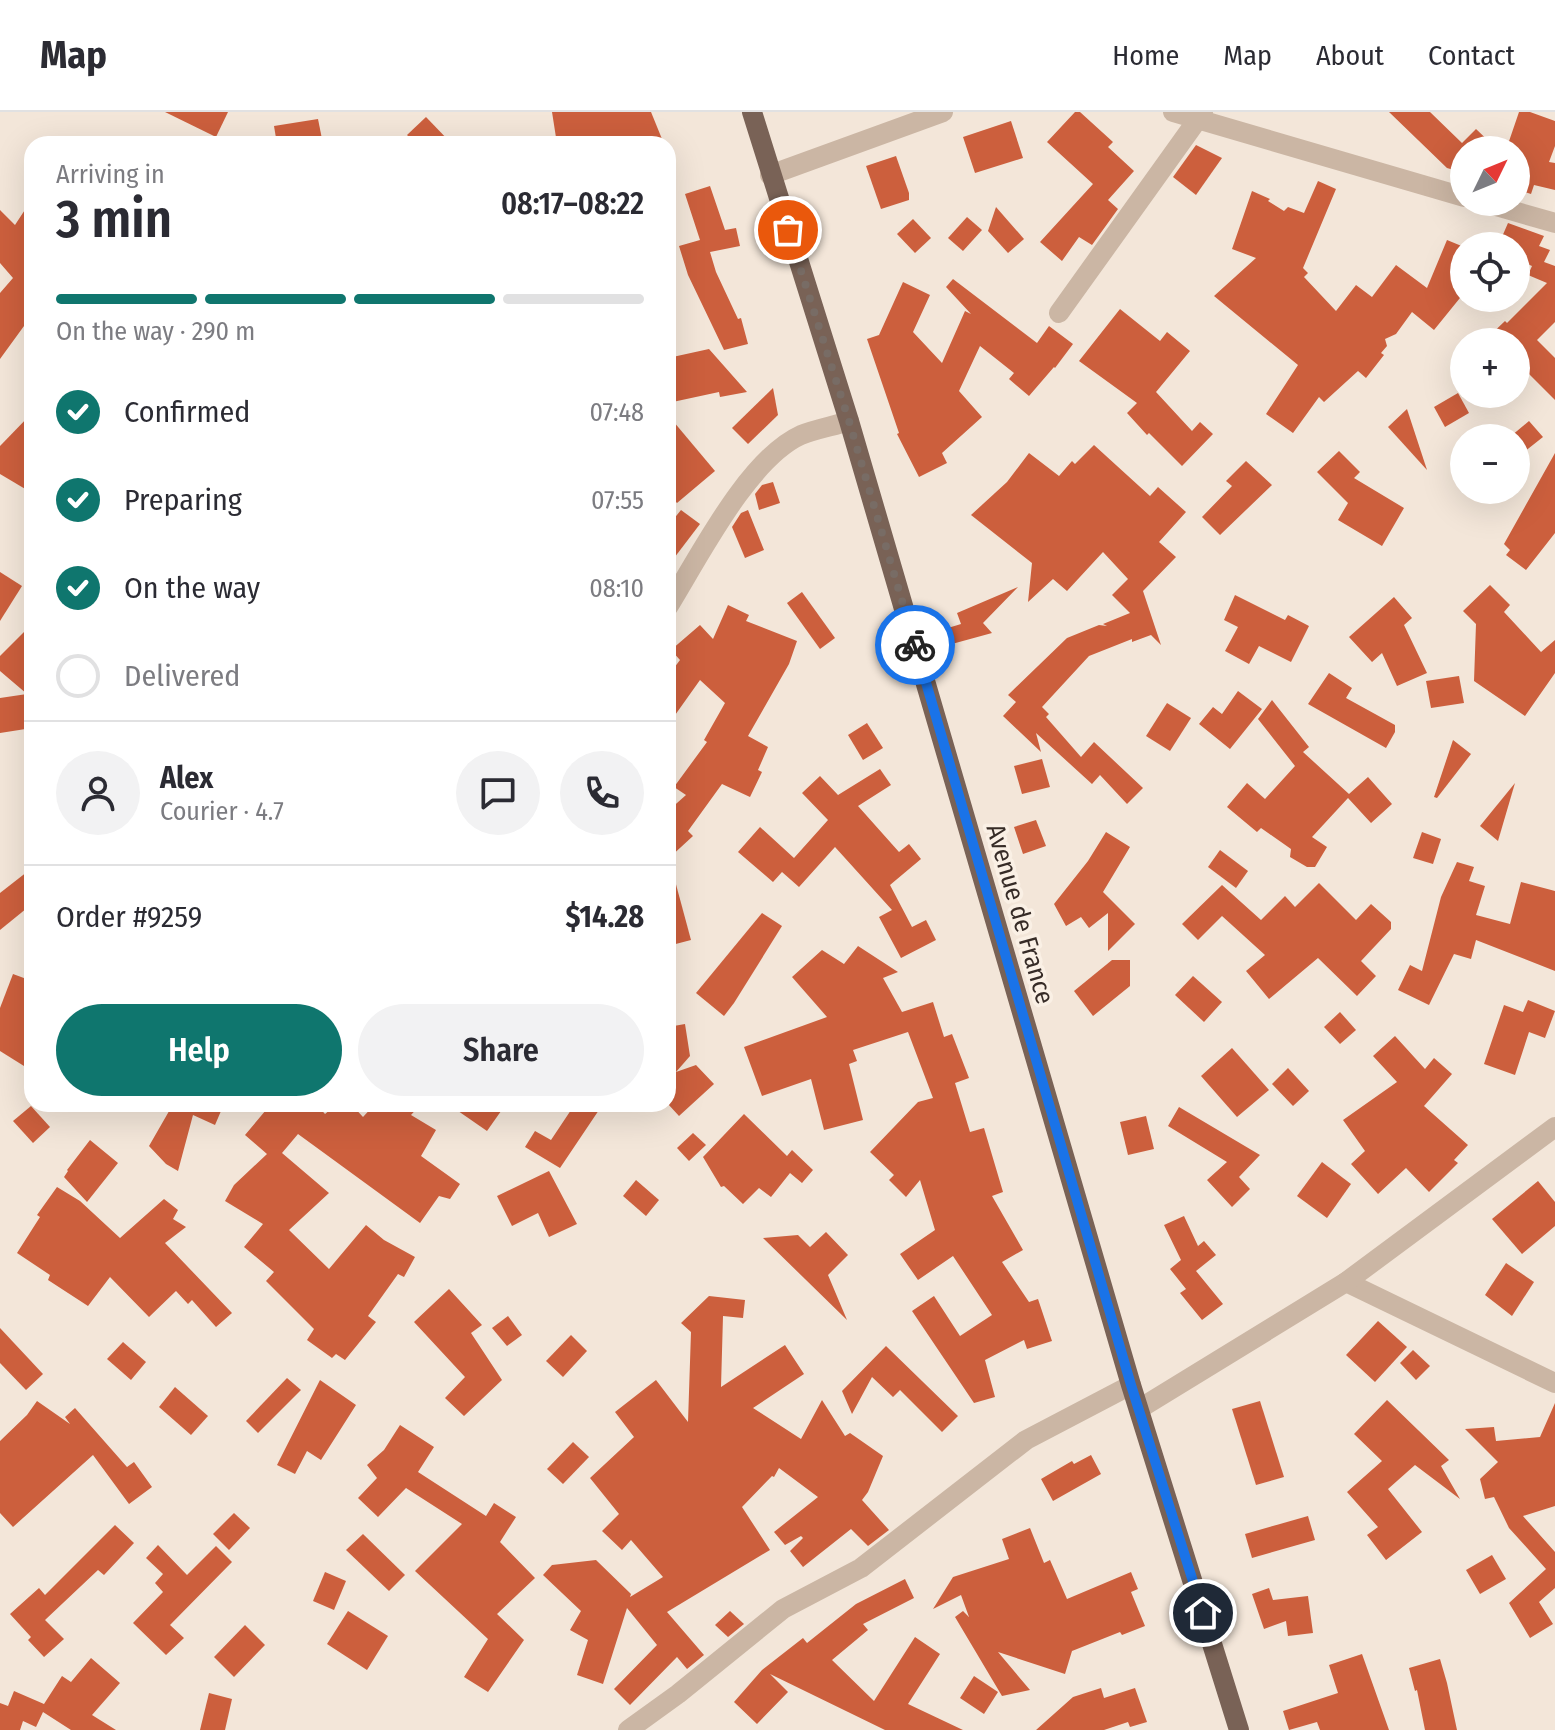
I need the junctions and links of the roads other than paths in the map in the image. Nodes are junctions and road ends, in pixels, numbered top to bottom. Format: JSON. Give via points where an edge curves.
{"nodes":[{"id":1,"x":752,"y":112,"type":"edge"},
{"id":2,"x":943,"y":112,"type":"edge"},
{"id":3,"x":1173,"y":112,"type":"edge"},
{"id":4,"x":1200,"y":116,"type":"edge"},
{"id":5,"x":770,"y":175,"type":"junction"},
{"id":6,"x":1450,"y":193,"type":"edge"},
{"id":7,"x":1530,"y":216,"type":"edge"},
{"id":8,"x":1555,"y":223,"type":"edge"},
{"id":9,"x":1059,"y":313,"type":"dead end"},
{"id":10,"x":849,"y":421,"type":"junction"},
{"id":11,"x":676,"y":594,"type":"edge"},
{"id":12,"x":1555,"y":1127,"type":"edge"},
{"id":13,"x":1346,"y":1282,"type":"junction"},
{"id":14,"x":1555,"y":1383,"type":"edge"},
{"id":15,"x":1131,"y":1385,"type":"junction"},
{"id":16,"x":1139,"y":1409,"type":"junction"},
{"id":17,"x":628,"y":1730,"type":"edge"},
{"id":18,"x":1239,"y":1730,"type":"edge"}],
"edges":[{"from":1,"to":5,"type":"main road","name":"Avenue de France"},
{"from":2,"to":5,"type":"street"},
{"from":3,"to":4,"type":"street"},
{"from":4,"to":6,"type":"street"},
{"from":4,"to":9,"type":"street"},
{"from":5,"to":10,"type":"main road","name":"Avenue de France"},
{"from":7,"to":8,"type":"street"},
{"from":10,"to":11,"type":"street","via":[[800,436],[759,469]]},
{"from":10,"to":15,"type":"main road","name":"Avenue de France"},
{"from":12,"to":13,"type":"street"},
{"from":13,"to":14,"type":"street"},
{"from":13,"to":16,"type":"street"},
{"from":15,"to":16,"type":"main road","name":"Avenue de France"},
{"from":15,"to":17,"type":"street","via":[[1026,1440],[861,1568],[783,1609]]},
{"from":16,"to":18,"type":"main road","name":"Avenue de France"}]}
